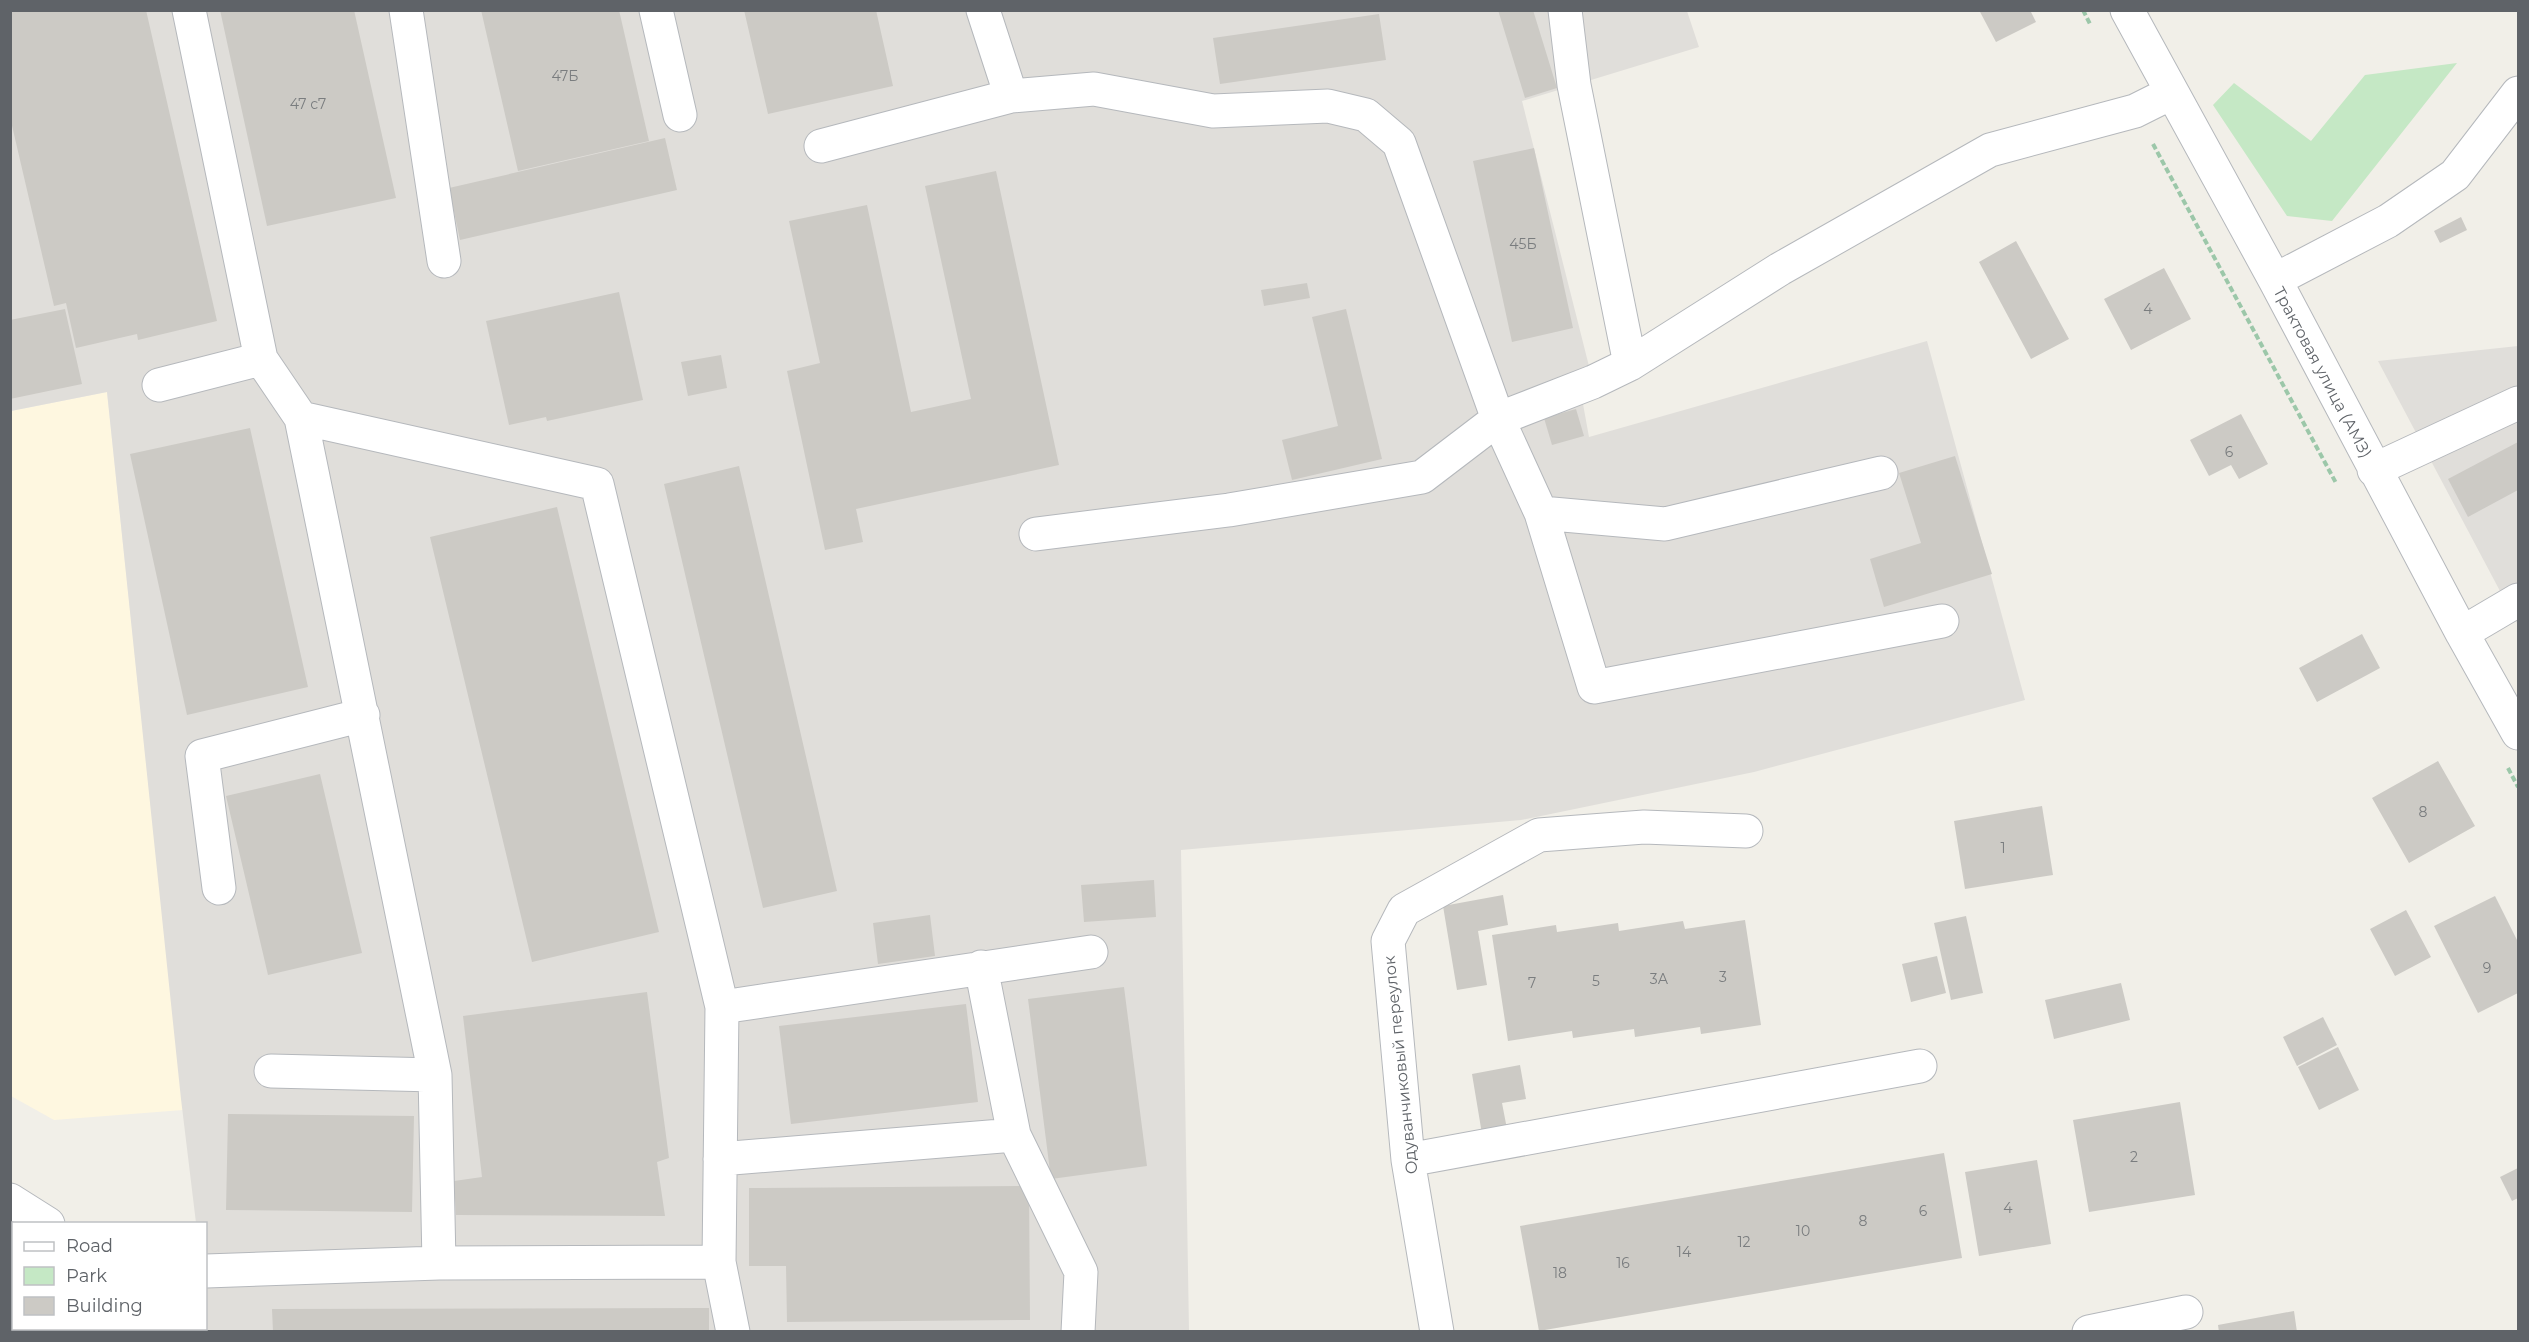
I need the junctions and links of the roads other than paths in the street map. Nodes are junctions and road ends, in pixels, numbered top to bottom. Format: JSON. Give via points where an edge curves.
{"nodes":[{"id":1,"x":189,"y":10,"type":"edge"},
{"id":2,"x":406,"y":10,"type":"edge"},
{"id":3,"x":656,"y":10,"type":"edge"},
{"id":4,"x":983,"y":10,"type":"edge"},
{"id":5,"x":1564,"y":10,"type":"edge"},
{"id":6,"x":2127,"y":10,"type":"edge"},
{"id":7,"x":2171,"y":93,"type":"junction"},
{"id":8,"x":2518,"y":93,"type":"edge"},
{"id":9,"x":1011,"y":96,"type":"junction"},
{"id":10,"x":680,"y":115,"type":"dead end"},
{"id":11,"x":821,"y":146,"type":"dead end"},
{"id":12,"x":444,"y":261,"type":"dead end"},
{"id":13,"x":2275,"y":280,"type":"junction"},
{"id":14,"x":261,"y":358,"type":"junction"},
{"id":15,"x":1630,"y":364,"type":"junction"},
{"id":16,"x":159,"y":385,"type":"dead end"},
{"id":17,"x":2518,"y":403,"type":"edge"},
{"id":18,"x":301,"y":418,"type":"junction"},
{"id":19,"x":1498,"y":419,"type":"junction"},
{"id":20,"x":2374,"y":470,"type":"junction"},
{"id":21,"x":1881,"y":473,"type":"dead end"},
{"id":22,"x":1541,"y":513,"type":"junction"},
{"id":23,"x":1036,"y":534,"type":"dead end"},
{"id":24,"x":2518,"y":600,"type":"edge"},
{"id":25,"x":1942,"y":621,"type":"dead end"},
{"id":26,"x":2462,"y":633,"type":"junction"},
{"id":27,"x":363,"y":715,"type":"junction"},
{"id":28,"x":2518,"y":733,"type":"edge"},
{"id":29,"x":1746,"y":831,"type":"dead end"},
{"id":30,"x":219,"y":888,"type":"dead end"},
{"id":31,"x":1091,"y":952,"type":"dead end"},
{"id":32,"x":981,"y":967,"type":"junction"},
{"id":33,"x":722,"y":1007,"type":"junction"},
{"id":34,"x":1920,"y":1066,"type":"dead end"},
{"id":35,"x":271,"y":1071,"type":"dead end"},
{"id":36,"x":435,"y":1074,"type":"junction"},
{"id":37,"x":1014,"y":1135,"type":"junction"},
{"id":38,"x":720,"y":1159,"type":"junction"},
{"id":39,"x":1408,"y":1160,"type":"junction"},
{"id":40,"x":10,"y":1200,"type":"edge"},
{"id":41,"x":45,"y":1222,"type":"edge"},
{"id":42,"x":719,"y":1262,"type":"junction"},
{"id":43,"x":439,"y":1263,"type":"junction"},
{"id":44,"x":207,"y":1272,"type":"edge"},
{"id":45,"x":2186,"y":1312,"type":"dead end"},
{"id":46,"x":734,"y":1332,"type":"edge"},
{"id":47,"x":1078,"y":1332,"type":"edge"},
{"id":48,"x":1437,"y":1332,"type":"edge"},
{"id":49,"x":2089,"y":1332,"type":"edge"}],
"edges":[{"from":1,"to":14,"type":"street"},
{"from":2,"to":12,"type":"street"},
{"from":3,"to":10,"type":"street"},
{"from":4,"to":9,"type":"street"},
{"from":5,"to":15,"type":"street","via":[[1574,85]]},
{"from":6,"to":7,"type":"street","name":"Трактовая улица (АМЗ)"},
{"from":7,"to":13,"type":"street","name":"Трактовая улица (АМЗ)"},
{"from":7,"to":15,"type":"street","via":[[2135,111],[1990,150],[1780,269]]},
{"from":8,"to":13,"type":"street","via":[[2455,175],[2388,221]]},
{"from":9,"to":11,"type":"street"},
{"from":9,"to":19,"type":"street","via":[[1094,89],[1213,111],[1328,106],[1366,115],[1399,143]]},
{"from":13,"to":20,"type":"street","name":"Трактовая улица (АМЗ)"},
{"from":14,"to":16,"type":"street"},
{"from":14,"to":18,"type":"street"},
{"from":15,"to":19,"type":"street"},
{"from":17,"to":20,"type":"street"},
{"from":18,"to":27,"type":"street"},
{"from":18,"to":33,"type":"street","via":[[597,483]]},
{"from":19,"to":22,"type":"street"},
{"from":19,"to":23,"type":"street","via":[[1422,477],[1229,510]]},
{"from":20,"to":26,"type":"street","name":"Трактовая улица (АМЗ)"},
{"from":21,"to":22,"type":"street","via":[[1665,524]]},
{"from":22,"to":25,"type":"street","via":[[1594,687]]},
{"from":24,"to":26,"type":"street"},
{"from":26,"to":28,"type":"street","name":"Трактовая улица (АМЗ)"},
{"from":27,"to":30,"type":"street","via":[[202,756]]},
{"from":27,"to":36,"type":"street"},
{"from":29,"to":39,"type":"street","name":"Одуванчиковый переулок","via":[[1644,827],[1539,835],[1404,910],[1388,941]]},
{"from":31,"to":32,"type":"street"},
{"from":32,"to":33,"type":"street"},
{"from":32,"to":37,"type":"street"},
{"from":33,"to":38,"type":"street"},
{"from":34,"to":39,"type":"street"},
{"from":35,"to":36,"type":"street"},
{"from":36,"to":43,"type":"street"},
{"from":37,"to":38,"type":"street"},
{"from":37,"to":47,"type":"street","via":[[1081,1272]]},
{"from":38,"to":42,"type":"street"},
{"from":39,"to":48,"type":"street","name":"Одуванчиковый переулок"},
{"from":40,"to":41,"type":"street"},
{"from":42,"to":43,"type":"street"},
{"from":42,"to":46,"type":"street"},
{"from":43,"to":44,"type":"street"},
{"from":45,"to":49,"type":"street"}]}
